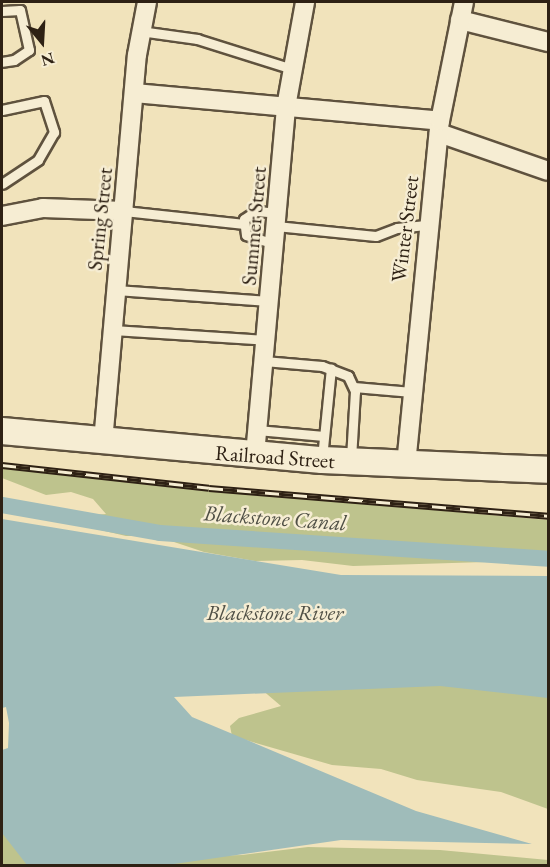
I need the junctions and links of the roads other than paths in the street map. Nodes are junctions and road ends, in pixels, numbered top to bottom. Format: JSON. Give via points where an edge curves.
{"nodes":[{"id":1,"x":147,"y":2,"type":"edge"},
{"id":2,"x":305,"y":2,"type":"edge"},
{"id":3,"x":464,"y":2,"type":"edge"},
{"id":4,"x":2,"y":10,"type":"edge"},
{"id":5,"x":460,"y":20,"type":"junction"},
{"id":6,"x":140,"y":31,"type":"junction"},
{"id":7,"x":549,"y":42,"type":"edge"},
{"id":8,"x":2,"y":62,"type":"edge"},
{"id":9,"x":292,"y":69,"type":"junction"},
{"id":10,"x":135,"y":93,"type":"junction"},
{"id":11,"x":286,"y":107,"type":"junction"},
{"id":12,"x":2,"y":110,"type":"edge"},
{"id":13,"x":440,"y":127,"type":"junction"},
{"id":14,"x":549,"y":171,"type":"edge"},
{"id":15,"x":2,"y":184,"type":"edge"},
{"id":16,"x":124,"y":211,"type":"junction"},
{"id":17,"x":2,"y":216,"type":"edge"},
{"id":18,"x":244,"y":224,"type":"junction"},
{"id":19,"x":428,"y":225,"type":"junction"},
{"id":20,"x":276,"y":228,"type":"junction"},
{"id":21,"x":116,"y":290,"type":"junction"},
{"id":22,"x":270,"y":301,"type":"junction"},
{"id":23,"x":112,"y":330,"type":"junction"},
{"id":24,"x":266,"y":340,"type":"junction"},
{"id":25,"x":264,"y":361,"type":"junction"},
{"id":26,"x":332,"y":368,"type":"junction"},
{"id":27,"x":354,"y":387,"type":"junction"},
{"id":28,"x":412,"y":392,"type":"junction"},
{"id":29,"x":257,"y":430,"type":"junction"},
{"id":30,"x":2,"y":431,"type":"edge"},
{"id":31,"x":103,"y":442,"type":"junction"},
{"id":32,"x":323,"y":448,"type":"junction"},
{"id":33,"x":255,"y":455,"type":"junction"},
{"id":34,"x":351,"y":462,"type":"junction"},
{"id":35,"x":406,"y":465,"type":"junction"},
{"id":36,"x":549,"y":470,"type":"edge"}],
"edges":[{"from":1,"to":6,"type":"street","name":"Spring Street"},
{"from":2,"to":9,"type":"street","name":"Summer Street"},
{"from":3,"to":5,"type":"street","name":"Winter Street"},
{"from":4,"to":8,"type":"lane","via":[[20,10],[29,50],[14,60]]},
{"from":5,"to":7,"type":"street"},
{"from":5,"to":13,"type":"street","name":"Winter Street"},
{"from":6,"to":9,"type":"lane","via":[[197,39]]},
{"from":6,"to":10,"type":"street","name":"Spring Street"},
{"from":9,"to":11,"type":"street","name":"Summer Street"},
{"from":10,"to":11,"type":"street"},
{"from":10,"to":16,"type":"street","name":"Spring Street"},
{"from":11,"to":13,"type":"street"},
{"from":11,"to":20,"type":"street","name":"Summer Street"},
{"from":12,"to":15,"type":"lane","via":[[44,101],[52,122],[52,140],[38,160]]},
{"from":13,"to":14,"type":"street"},
{"from":13,"to":19,"type":"street","name":"Winter Street"},
{"from":16,"to":17,"type":"street","via":[[43,208]]},
{"from":16,"to":18,"type":"lane"},
{"from":16,"to":21,"type":"street","name":"Spring Street"},
{"from":18,"to":20,"type":"lane","via":[[251,239]]},
{"from":18,"to":20,"type":"lane","via":[[246,215],[256,211]]},
{"from":19,"to":20,"type":"lane","via":[[397,228],[375,236]]},
{"from":19,"to":28,"type":"street","name":"Winter Street"},
{"from":20,"to":22,"type":"street","name":"Summer Street"},
{"from":21,"to":22,"type":"lane"},
{"from":21,"to":23,"type":"street","name":"Spring Street"},
{"from":22,"to":24,"type":"street","name":"Summer Street"},
{"from":23,"to":24,"type":"lane"},
{"from":23,"to":31,"type":"street","name":"Spring Street"},
{"from":24,"to":25,"type":"street","name":"Summer Street"},
{"from":25,"to":26,"type":"lane"},
{"from":25,"to":29,"type":"street","name":"Summer Street"},
{"from":26,"to":27,"type":"lane","via":[[348,376]]},
{"from":26,"to":32,"type":"lane"},
{"from":27,"to":28,"type":"lane"},
{"from":27,"to":34,"type":"lane"},
{"from":28,"to":35,"type":"street","name":"Winter Street"},
{"from":29,"to":32,"type":"lane"},
{"from":29,"to":33,"type":"street","name":"Summer Street"},
{"from":30,"to":31,"type":"street","name":"Railroad Street"},
{"from":31,"to":33,"type":"street","name":"Railroad Street"},
{"from":32,"to":33,"type":"street","name":"Railroad Street"},
{"from":32,"to":34,"type":"street","name":"Railroad Street"},
{"from":34,"to":35,"type":"street","name":"Railroad Street"},
{"from":35,"to":36,"type":"street","name":"Railroad Street"}]}
